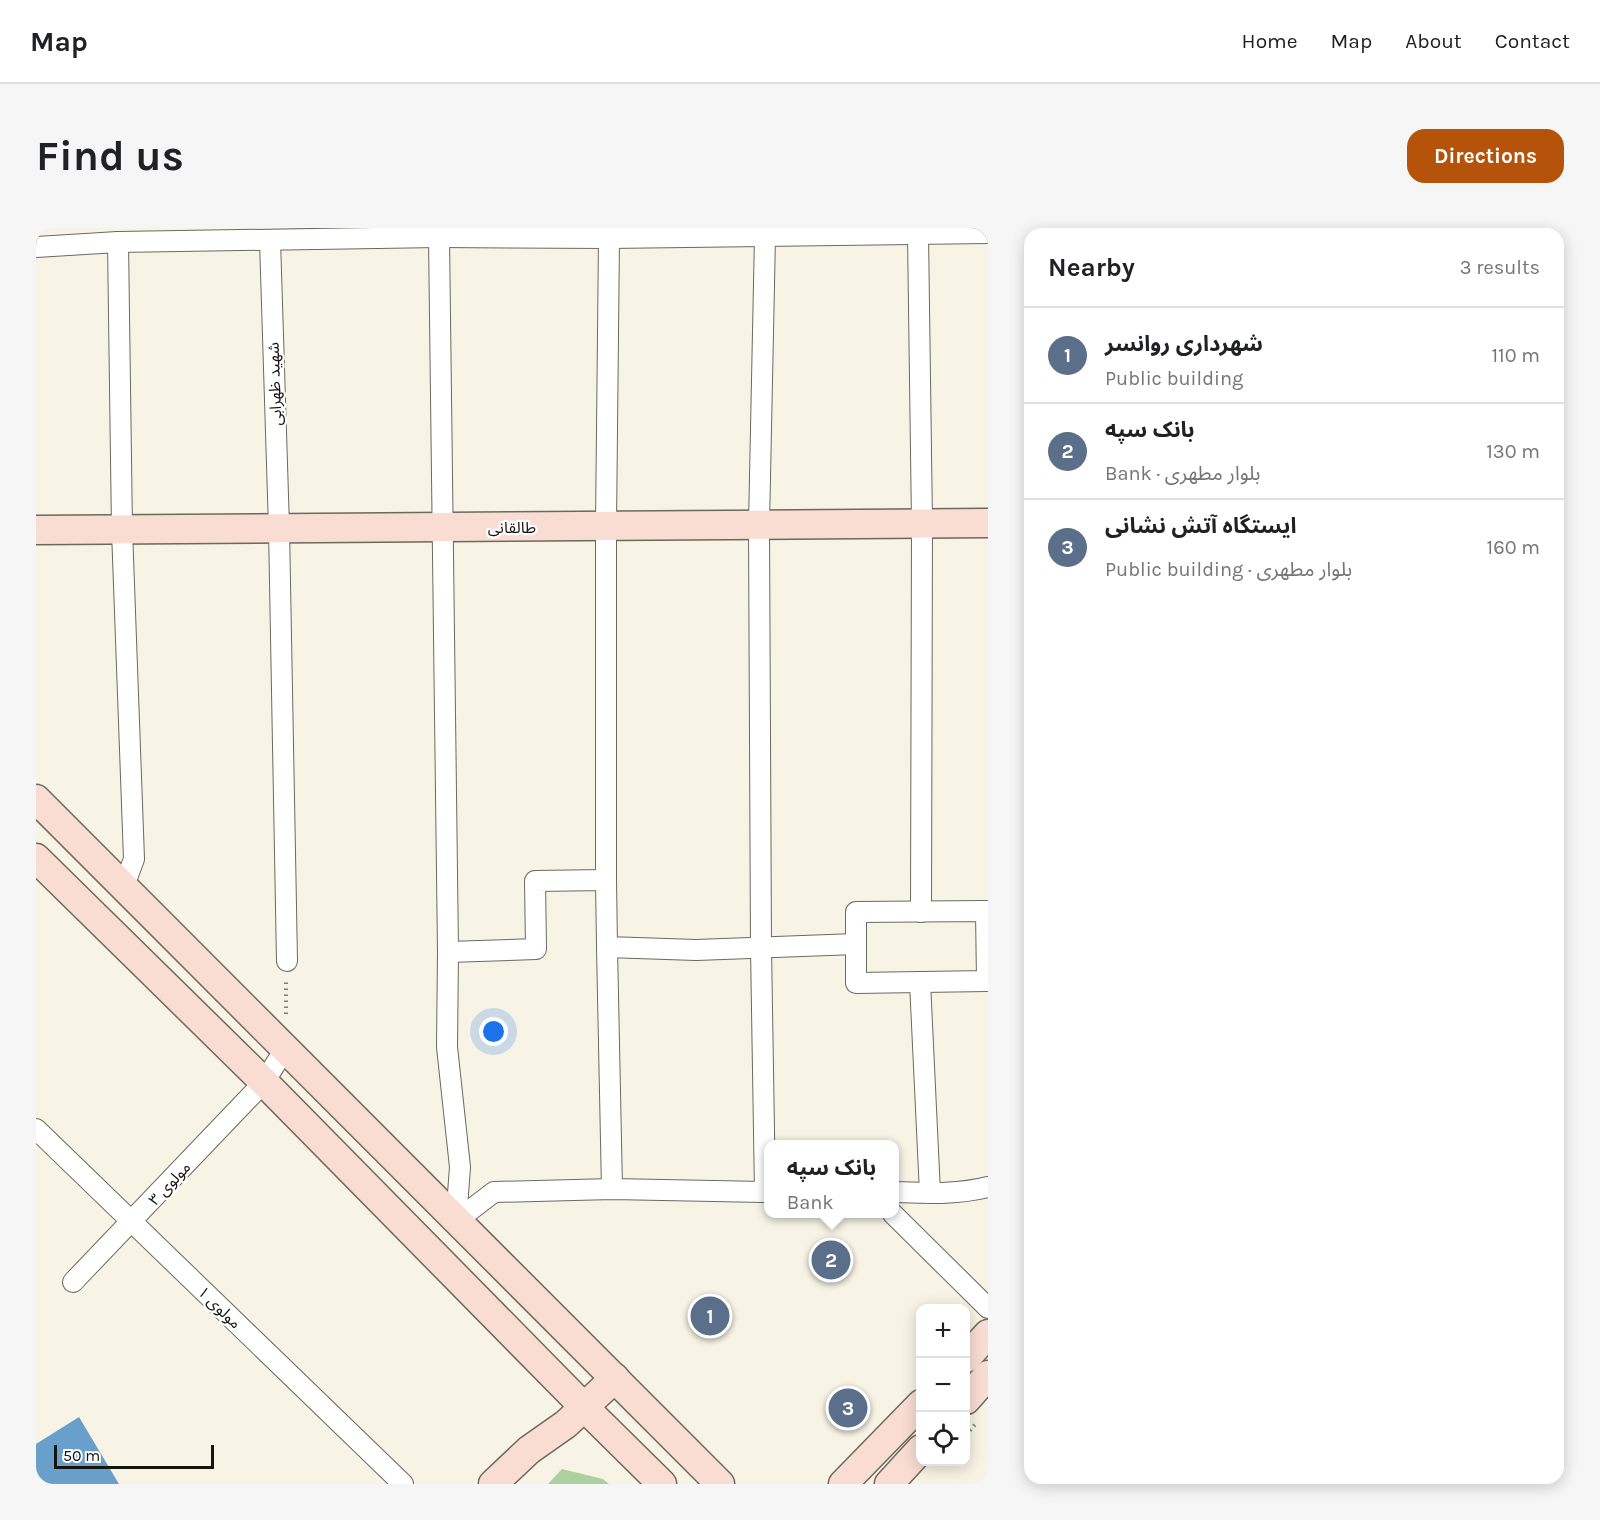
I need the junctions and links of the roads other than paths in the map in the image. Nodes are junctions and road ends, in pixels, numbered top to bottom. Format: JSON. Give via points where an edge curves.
{"nodes":[{"id":1,"x":988,"y":233,"type":"edge"},
{"id":2,"x":918,"y":234,"type":"junction"},
{"id":3,"x":765,"y":236,"type":"junction"},
{"id":4,"x":439,"y":237,"type":"junction"},
{"id":5,"x":609,"y":238,"type":"junction"},
{"id":6,"x":270,"y":240,"type":"junction"},
{"id":7,"x":118,"y":242,"type":"junction"},
{"id":8,"x":36,"y":247,"type":"edge"},
{"id":9,"x":988,"y":523,"type":"edge"},
{"id":10,"x":922,"y":524,"type":"junction"},
{"id":11,"x":759,"y":525,"type":"junction"},
{"id":12,"x":606,"y":526,"type":"junction"},
{"id":13,"x":443,"y":527,"type":"junction"},
{"id":14,"x":279,"y":528,"type":"junction"},
{"id":15,"x":36,"y":530,"type":"edge"},
{"id":16,"x":122,"y":530,"type":"junction"},
{"id":17,"x":36,"y":799,"type":"edge"},
{"id":18,"x":36,"y":858,"type":"edge"},
{"id":19,"x":606,"y":880,"type":"junction"},
{"id":20,"x":124,"y":886,"type":"junction"},
{"id":21,"x":921,"y":912,"type":"junction"},
{"id":22,"x":856,"y":944,"type":"junction"},
{"id":23,"x":607,"y":947,"type":"junction"},
{"id":24,"x":761,"y":948,"type":"junction"},
{"id":25,"x":987,"y":950,"type":"edge"},
{"id":26,"x":448,"y":952,"type":"junction"},
{"id":27,"x":287,"y":961,"type":"road end"},
{"id":28,"x":920,"y":982,"type":"junction"},
{"id":29,"x":285,"y":1049,"type":"junction"},
{"id":30,"x":264,"y":1082,"type":"junction"},
{"id":31,"x":36,"y":1129,"type":"edge"},
{"id":32,"x":765,"y":1140,"type":"edge"},
{"id":33,"x":988,"y":1187,"type":"edge"},
{"id":34,"x":612,"y":1189,"type":"junction"},
{"id":35,"x":764,"y":1192,"type":"edge"},
{"id":36,"x":899,"y":1192,"type":"edge"},
{"id":37,"x":930,"y":1193,"type":"junction"},
{"id":38,"x":897,"y":1218,"type":"edge"},
{"id":39,"x":456,"y":1221,"type":"junction"},
{"id":40,"x":132,"y":1222,"type":"junction"},
{"id":41,"x":73,"y":1282,"type":"dead end"},
{"id":42,"x":988,"y":1308,"type":"edge"},
{"id":43,"x":988,"y":1334,"type":"edge"},
{"id":44,"x":970,"y":1354,"type":"edge"},
{"id":45,"x":988,"y":1375,"type":"edge"},
{"id":46,"x":615,"y":1378,"type":"junction"},
{"id":47,"x":970,"y":1395,"type":"edge"},
{"id":48,"x":584,"y":1407,"type":"junction"},
{"id":49,"x":916,"y":1409,"type":"edge"},
{"id":50,"x":916,"y":1454,"type":"edge"},
{"id":51,"x":403,"y":1484,"type":"edge"},
{"id":52,"x":493,"y":1484,"type":"edge"},
{"id":53,"x":662,"y":1484,"type":"edge"},
{"id":54,"x":720,"y":1484,"type":"edge"},
{"id":55,"x":843,"y":1484,"type":"edge"},
{"id":56,"x":889,"y":1484,"type":"edge"}],
"edges":[{"from":1,"to":2,"type":"street"},
{"from":2,"to":3,"type":"street"},
{"from":2,"to":10,"type":"street"},
{"from":3,"to":5,"type":"street"},
{"from":3,"to":11,"type":"street"},
{"from":4,"to":5,"type":"street"},
{"from":4,"to":6,"type":"street"},
{"from":4,"to":13,"type":"street"},
{"from":5,"to":12,"type":"street"},
{"from":6,"to":7,"type":"street"},
{"from":6,"to":14,"type":"street","name":"شهید ظهرابی"},
{"from":7,"to":8,"type":"street"},
{"from":7,"to":16,"type":"street"},
{"from":9,"to":10,"type":"main road","name":"طالقانی"},
{"from":10,"to":11,"type":"main road","name":"طالقانی"},
{"from":10,"to":21,"type":"street"},
{"from":11,"to":12,"type":"main road","name":"طالقانی"},
{"from":11,"to":24,"type":"street"},
{"from":12,"to":13,"type":"main road","name":"طالقانی"},
{"from":12,"to":19,"type":"street"},
{"from":13,"to":14,"type":"main road","name":"طالقانی"},
{"from":13,"to":26,"type":"street"},
{"from":14,"to":16,"type":"main road","name":"طالقانی"},
{"from":14,"to":27,"type":"street","name":"شهید ظهرابی"},
{"from":15,"to":16,"type":"main road","name":"طالقانی"},
{"from":16,"to":20,"type":"street","via":[[134,859]]},
{"from":17,"to":20,"type":"main road"},
{"from":18,"to":30,"type":"main road"},
{"from":19,"to":23,"type":"street"},
{"from":19,"to":26,"type":"street","via":[[535,881],[536,949]]},
{"from":20,"to":29,"type":"main road"},
{"from":21,"to":22,"type":"street","via":[[856,912]]},
{"from":21,"to":25,"type":"street","via":[[986,911]]},
{"from":22,"to":24,"type":"street"},
{"from":22,"to":28,"type":"street","via":[[856,983]]},
{"from":23,"to":24,"type":"street"},
{"from":23,"to":34,"type":"street"},
{"from":24,"to":32,"type":"street"},
{"from":25,"to":28,"type":"street","via":[[987,981]]},
{"from":26,"to":39,"type":"street","via":[[447,1047],[460,1167]]},
{"from":28,"to":37,"type":"street"},
{"from":29,"to":30,"type":"street","name":"مولوی ۳"},
{"from":29,"to":39,"type":"main road"},
{"from":30,"to":40,"type":"street","name":"مولوی ۳"},
{"from":30,"to":48,"type":"main road"},
{"from":31,"to":40,"type":"street","name":"مولوی ۱"},
{"from":33,"to":37,"type":"street","via":[[969,1192]]},
{"from":34,"to":35,"type":"street"},
{"from":34,"to":39,"type":"street","via":[[494,1192]]},
{"from":36,"to":37,"type":"street"},
{"from":38,"to":42,"type":"street"},
{"from":39,"to":46,"type":"main road"},
{"from":40,"to":41,"type":"street","name":"مولوی ۳"},
{"from":40,"to":51,"type":"street","name":"مولوی ۱"},
{"from":43,"to":44,"type":"main road"},
{"from":45,"to":47,"type":"main road"},
{"from":46,"to":48,"type":"main road"},
{"from":46,"to":54,"type":"main road"},
{"from":48,"to":52,"type":"main road"},
{"from":48,"to":53,"type":"main road"},
{"from":49,"to":55,"type":"main road"},
{"from":50,"to":56,"type":"main road"}]}
